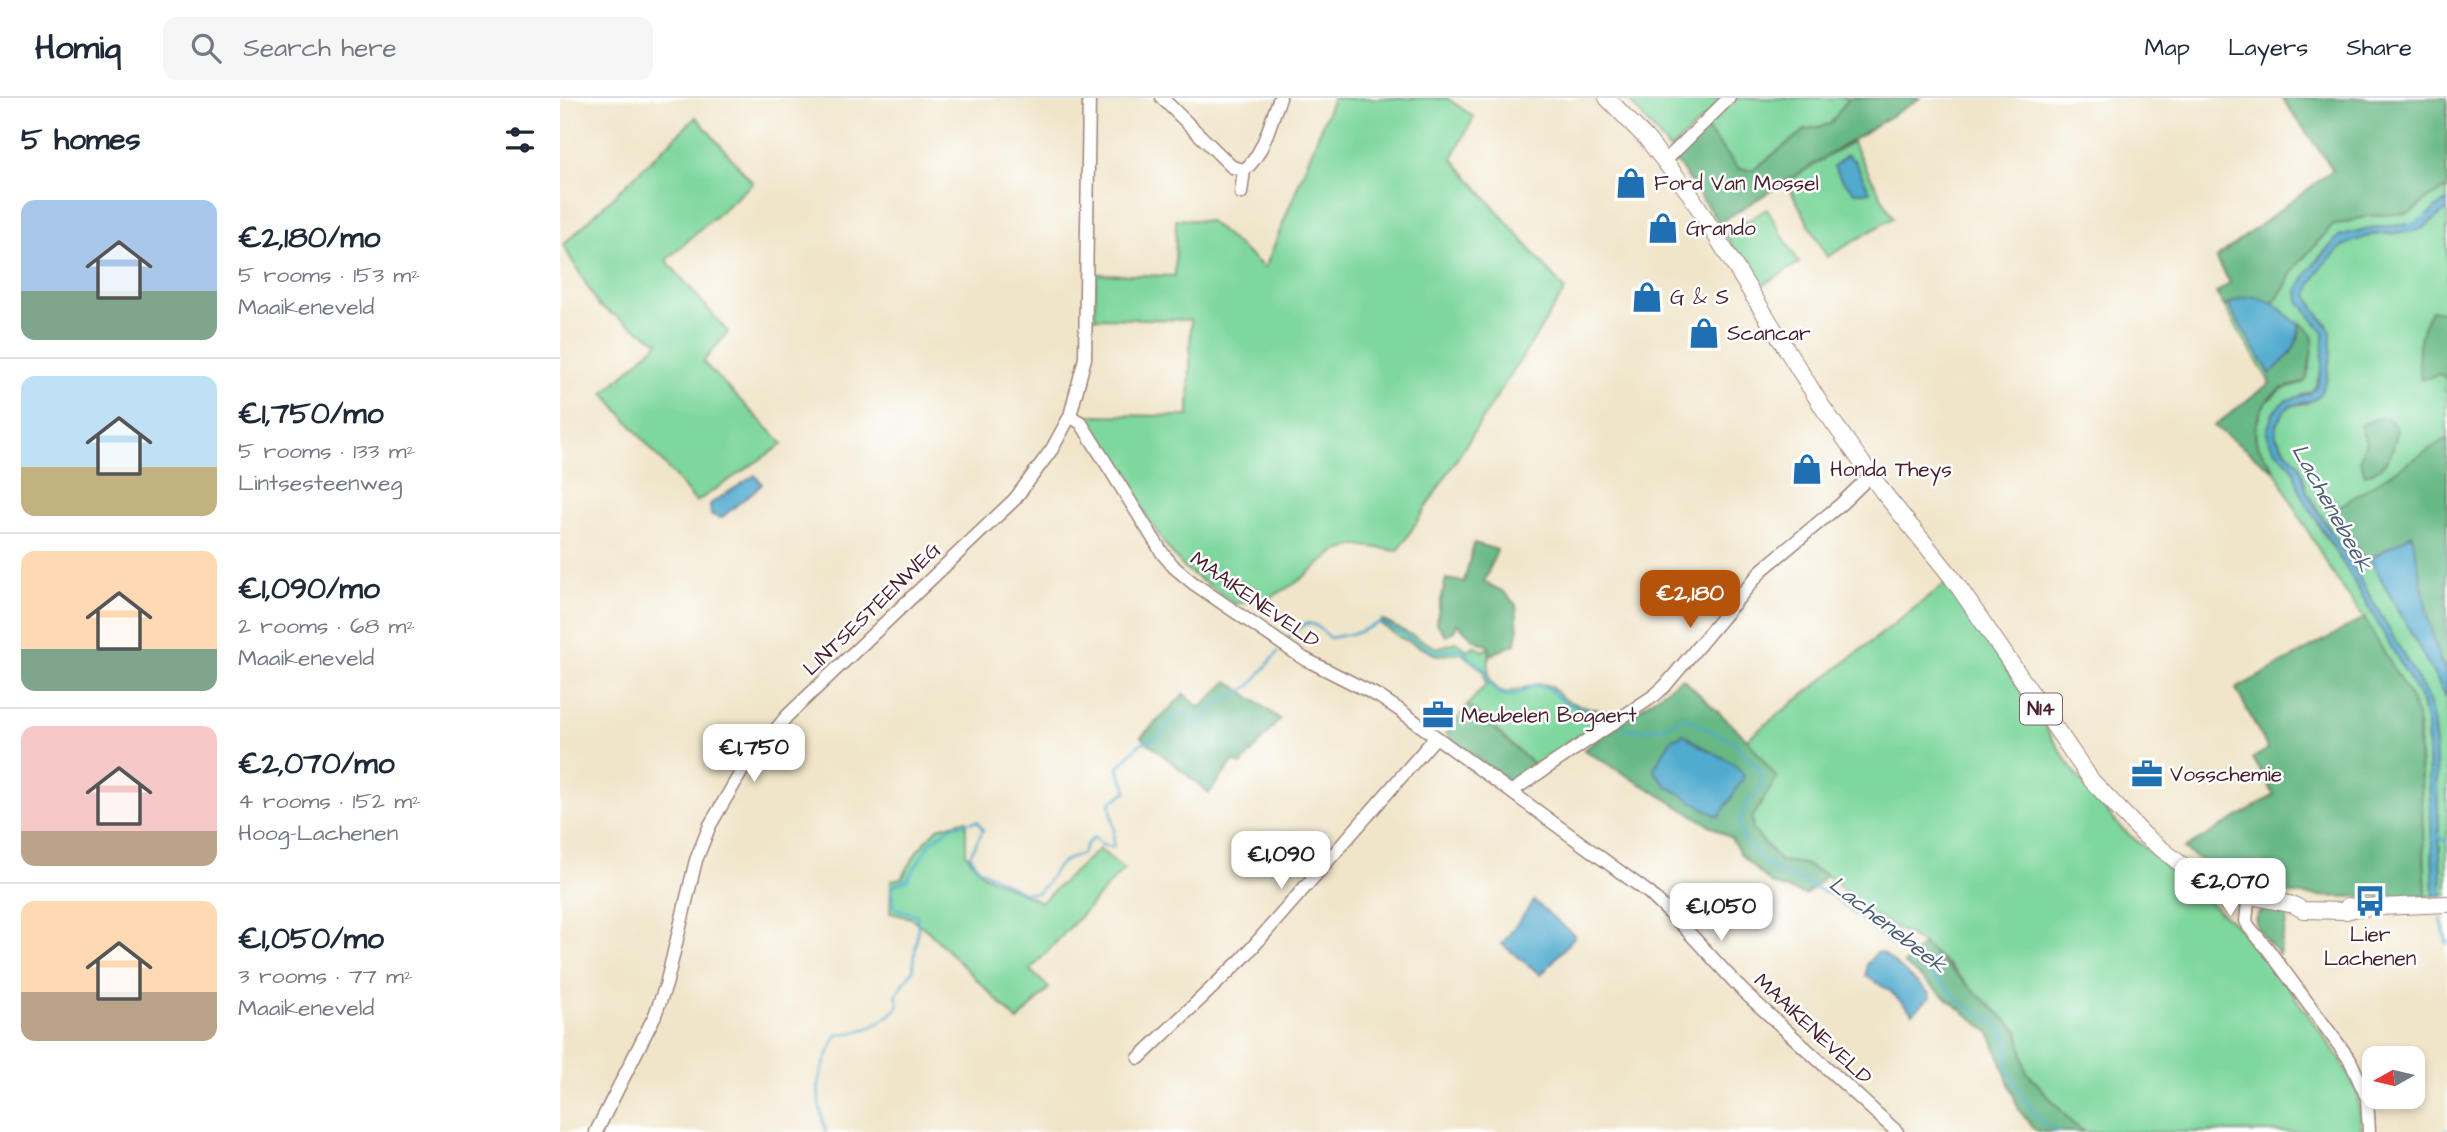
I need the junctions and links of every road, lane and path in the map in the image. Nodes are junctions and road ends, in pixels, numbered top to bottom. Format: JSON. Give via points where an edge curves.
{"nodes":[{"id":1,"x":1089,"y":98,"type":"edge"},
{"id":2,"x":1162,"y":98,"type":"edge"},
{"id":3,"x":1280,"y":98,"type":"edge"},
{"id":4,"x":1607,"y":98,"type":"edge"},
{"id":5,"x":1730,"y":98,"type":"edge"},
{"id":6,"x":1664,"y":162,"type":"junction"},
{"id":7,"x":1244,"y":170,"type":"junction"},
{"id":8,"x":1241,"y":193,"type":"dead end"},
{"id":9,"x":1070,"y":416,"type":"junction"},
{"id":10,"x":1871,"y":475,"type":"junction"},
{"id":11,"x":1436,"y":737,"type":"junction"},
{"id":12,"x":1512,"y":791,"type":"junction"},
{"id":13,"x":2257,"y":897,"type":"junction"},
{"id":14,"x":2447,"y":905,"type":"edge"},
{"id":15,"x":1139,"y":1058,"type":"dead end"},
{"id":16,"x":596,"y":1132,"type":"edge"},
{"id":17,"x":1897,"y":1132,"type":"edge"},
{"id":18,"x":2369,"y":1132,"type":"edge"}],
"edges":[{"from":1,"to":9,"type":"street","name":"LINTSESTEENWEG","via":[[1085,358]]},
{"from":2,"to":7,"type":"street","via":[[1232,167]]},
{"from":3,"to":7,"type":"street","via":[[1253,164]]},
{"from":4,"to":6,"type":"main road","number":"N14"},
{"from":5,"to":6,"type":"street"},
{"from":6,"to":10,"type":"main road","number":"N14","via":[[1715,231],[1823,408]]},
{"from":7,"to":8,"type":"street"},
{"from":9,"to":11,"type":"street","name":"MAAIKENEVELD","via":[[1081,423],[1175,568],[1303,658],[1378,696]]},
{"from":9,"to":16,"type":"street","name":"LINTSESTEENWEG","via":[[1015,499],[787,716],[724,799],[696,860],[655,1016]]},
{"from":10,"to":12,"type":"street","via":[[1763,569],[1655,695]]},
{"from":10,"to":13,"type":"main road","number":"N14","via":[[1948,558],[2111,789],[2183,856]]},
{"from":11,"to":12,"type":"street","name":"MAAIKENEVELD"},
{"from":11,"to":15,"type":"street","via":[[1244,957]]},
{"from":12,"to":17,"type":"street","name":"MAAIKENEVELD","via":[[1648,893],[1743,991]]},
{"from":13,"to":14,"type":"main road","number":"N14","via":[[2294,905],[2357,908]]},
{"from":13,"to":18,"type":"street","via":[[2248,902],[2246,921],[2350,1060],[2367,1098]]}]}
